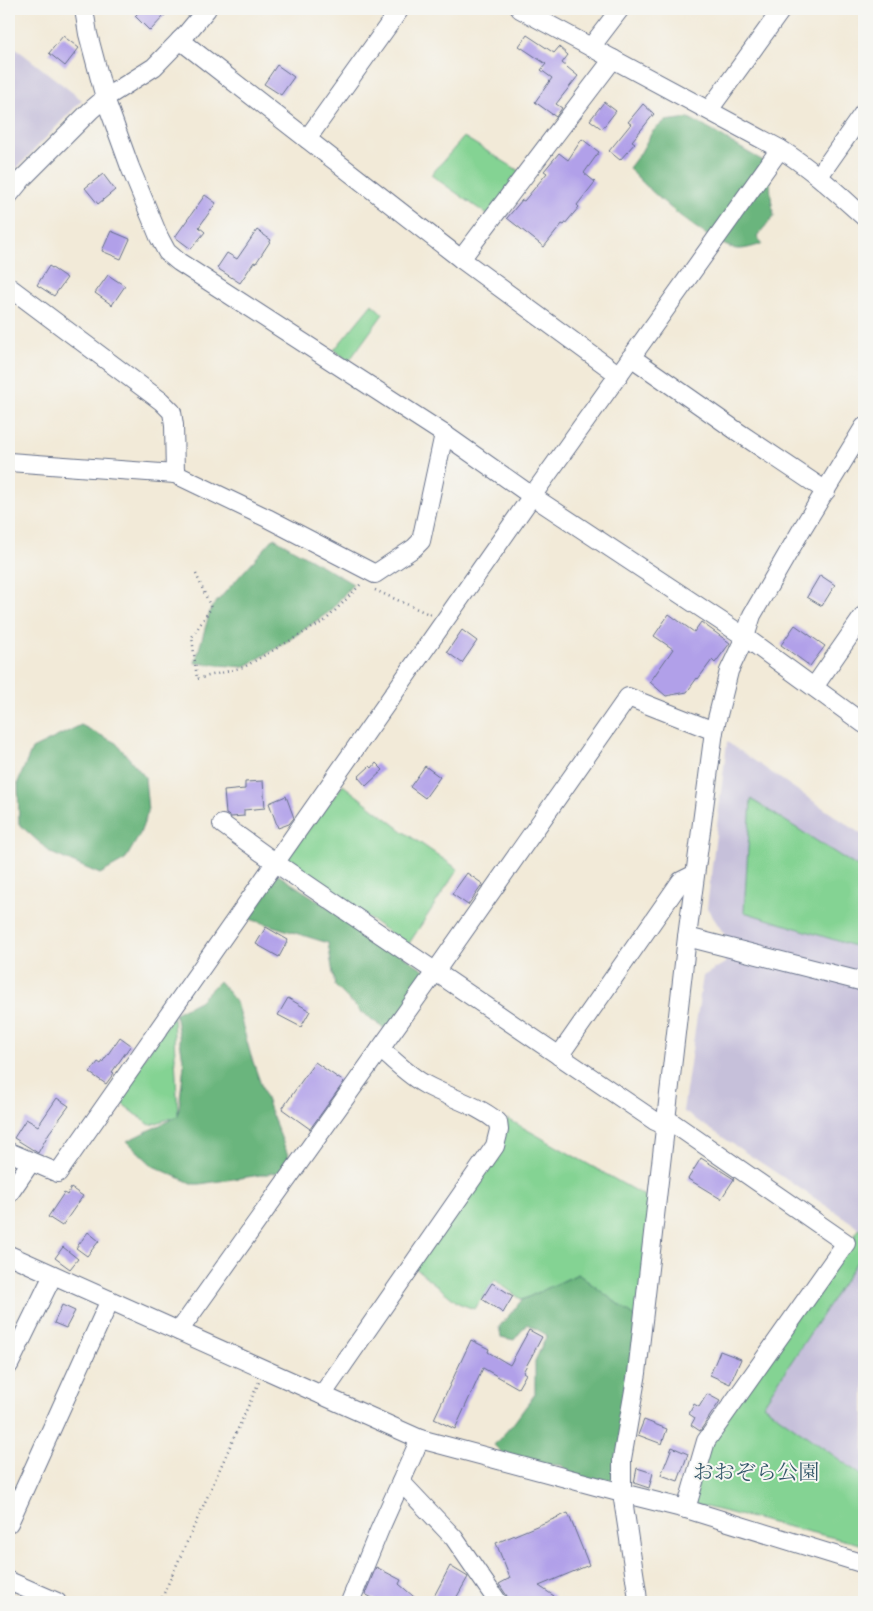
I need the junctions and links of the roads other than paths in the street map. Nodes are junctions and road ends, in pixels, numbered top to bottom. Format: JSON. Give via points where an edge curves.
{"nodes":[{"id":1,"x":84,"y":9,"type":"edge"},
{"id":2,"x":207,"y":9,"type":"edge"},
{"id":3,"x":400,"y":9,"type":"edge"},
{"id":4,"x":520,"y":9,"type":"edge"},
{"id":5,"x":620,"y":9,"type":"edge"},
{"id":6,"x":782,"y":9,"type":"edge"},
{"id":7,"x":180,"y":40,"type":"junction"},
{"id":8,"x":591,"y":47,"type":"junction"},
{"id":9,"x":613,"y":59,"type":"junction"},
{"id":10,"x":105,"y":98,"type":"junction"},
{"id":11,"x":709,"y":110,"type":"junction"},
{"id":12,"x":864,"y":112,"type":"edge"},
{"id":13,"x":307,"y":139,"type":"junction"},
{"id":14,"x":780,"y":149,"type":"junction"},
{"id":15,"x":818,"y":176,"type":"junction"},
{"id":16,"x":9,"y":195,"type":"edge"},
{"id":17,"x":864,"y":217,"type":"edge"},
{"id":18,"x":461,"y":259,"type":"junction"},
{"id":19,"x":9,"y":286,"type":"edge"},
{"id":20,"x":631,"y":356,"type":"junction"},
{"id":21,"x":619,"y":374,"type":"junction"},
{"id":22,"x":864,"y":427,"type":"edge"},
{"id":23,"x":444,"y":434,"type":"junction"},
{"id":24,"x":9,"y":462,"type":"edge"},
{"id":25,"x":175,"y":474,"type":"junction"},
{"id":26,"x":826,"y":491,"type":"junction"},
{"id":27,"x":532,"y":496,"type":"junction"},
{"id":28,"x":864,"y":615,"type":"edge"},
{"id":29,"x":745,"y":637,"type":"junction"},
{"id":30,"x":814,"y":688,"type":"junction"},
{"id":31,"x":864,"y":724,"type":"edge"},
{"id":32,"x":714,"y":731,"type":"junction"},
{"id":33,"x":222,"y":824,"type":"dead end"},
{"id":34,"x":275,"y":863,"type":"junction"},
{"id":35,"x":695,"y":874,"type":"junction"},
{"id":36,"x":687,"y":937,"type":"junction"},
{"id":37,"x":435,"y":972,"type":"junction"},
{"id":38,"x":864,"y":982,"type":"edge"},
{"id":39,"x":380,"y":1049,"type":"junction"},
{"id":40,"x":559,"y":1056,"type":"junction"},
{"id":41,"x":666,"y":1123,"type":"junction"},
{"id":42,"x":9,"y":1152,"type":"edge"},
{"id":43,"x":30,"y":1162,"type":"junction"},
{"id":44,"x":9,"y":1194,"type":"edge"},
{"id":45,"x":9,"y":1255,"type":"edge"},
{"id":46,"x":53,"y":1275,"type":"junction"},
{"id":47,"x":110,"y":1300,"type":"junction"},
{"id":48,"x":179,"y":1331,"type":"junction"},
{"id":49,"x":9,"y":1365,"type":"edge"},
{"id":50,"x":322,"y":1395,"type":"junction"},
{"id":51,"x":420,"y":1439,"type":"junction"},
{"id":52,"x":401,"y":1482,"type":"junction"},
{"id":53,"x":622,"y":1493,"type":"junction"},
{"id":54,"x":686,"y":1508,"type":"junction"},
{"id":55,"x":9,"y":1524,"type":"edge"},
{"id":56,"x":864,"y":1564,"type":"edge"},
{"id":57,"x":9,"y":1581,"type":"edge"},
{"id":58,"x":57,"y":1602,"type":"edge"},
{"id":59,"x":350,"y":1602,"type":"edge"},
{"id":60,"x":498,"y":1602,"type":"edge"},
{"id":61,"x":638,"y":1602,"type":"edge"}],
"edges":[{"from":1,"to":10,"type":"street"},
{"from":2,"to":7,"type":"street"},
{"from":3,"to":13,"type":"street"},
{"from":4,"to":8,"type":"street"},
{"from":5,"to":8,"type":"street"},
{"from":6,"to":11,"type":"street"},
{"from":7,"to":10,"type":"street","via":[[154,66]]},
{"from":7,"to":13,"type":"street"},
{"from":8,"to":9,"type":"street"},
{"from":9,"to":11,"type":"street"},
{"from":9,"to":18,"type":"street"},
{"from":10,"to":16,"type":"street"},
{"from":10,"to":23,"type":"street","via":[[151,220],[167,252]]},
{"from":11,"to":14,"type":"street"},
{"from":12,"to":15,"type":"street"},
{"from":13,"to":18,"type":"street"},
{"from":14,"to":15,"type":"street"},
{"from":14,"to":20,"type":"street"},
{"from":15,"to":17,"type":"street"},
{"from":18,"to":21,"type":"street"},
{"from":19,"to":25,"type":"street","via":[[172,412]]},
{"from":20,"to":21,"type":"street"},
{"from":20,"to":26,"type":"street"},
{"from":21,"to":27,"type":"street"},
{"from":22,"to":26,"type":"street"},
{"from":23,"to":25,"type":"street","via":[[421,541],[375,574]]},
{"from":23,"to":27,"type":"street"},
{"from":24,"to":25,"type":"street"},
{"from":26,"to":29,"type":"street","via":[[769,584],[752,615]]},
{"from":27,"to":29,"type":"street"},
{"from":27,"to":34,"type":"street"},
{"from":28,"to":30,"type":"street"},
{"from":29,"to":30,"type":"street"},
{"from":29,"to":32,"type":"street","via":[[729,671]]},
{"from":30,"to":31,"type":"street"},
{"from":32,"to":35,"type":"street"},
{"from":32,"to":37,"type":"street","via":[[628,697]]},
{"from":33,"to":34,"type":"street"},
{"from":34,"to":37,"type":"street"},
{"from":34,"to":43,"type":"street","via":[[58,1173]]},
{"from":35,"to":36,"type":"street"},
{"from":35,"to":40,"type":"street","via":[[681,881]]},
{"from":36,"to":38,"type":"street"},
{"from":36,"to":41,"type":"street"},
{"from":37,"to":39,"type":"street"},
{"from":37,"to":40,"type":"street"},
{"from":39,"to":48,"type":"street"},
{"from":39,"to":50,"type":"street","via":[[423,1084],[488,1114],[498,1122],[499,1130],[495,1146]]},
{"from":40,"to":41,"type":"street","via":[[655,1121]]},
{"from":41,"to":53,"type":"street","via":[[637,1373],[622,1459]]},
{"from":41,"to":54,"type":"street","via":[[846,1243],[706,1441]]},
{"from":42,"to":43,"type":"street"},
{"from":43,"to":44,"type":"street"},
{"from":45,"to":46,"type":"street"},
{"from":46,"to":47,"type":"street"},
{"from":46,"to":49,"type":"street"},
{"from":47,"to":48,"type":"street"},
{"from":47,"to":55,"type":"street"},
{"from":48,"to":50,"type":"street"},
{"from":50,"to":51,"type":"street"},
{"from":51,"to":52,"type":"street"},
{"from":51,"to":53,"type":"street"},
{"from":52,"to":59,"type":"street"},
{"from":52,"to":60,"type":"street","via":[[454,1538]]},
{"from":53,"to":54,"type":"street"},
{"from":53,"to":61,"type":"street"},
{"from":54,"to":56,"type":"street"},
{"from":57,"to":58,"type":"street"}]}
